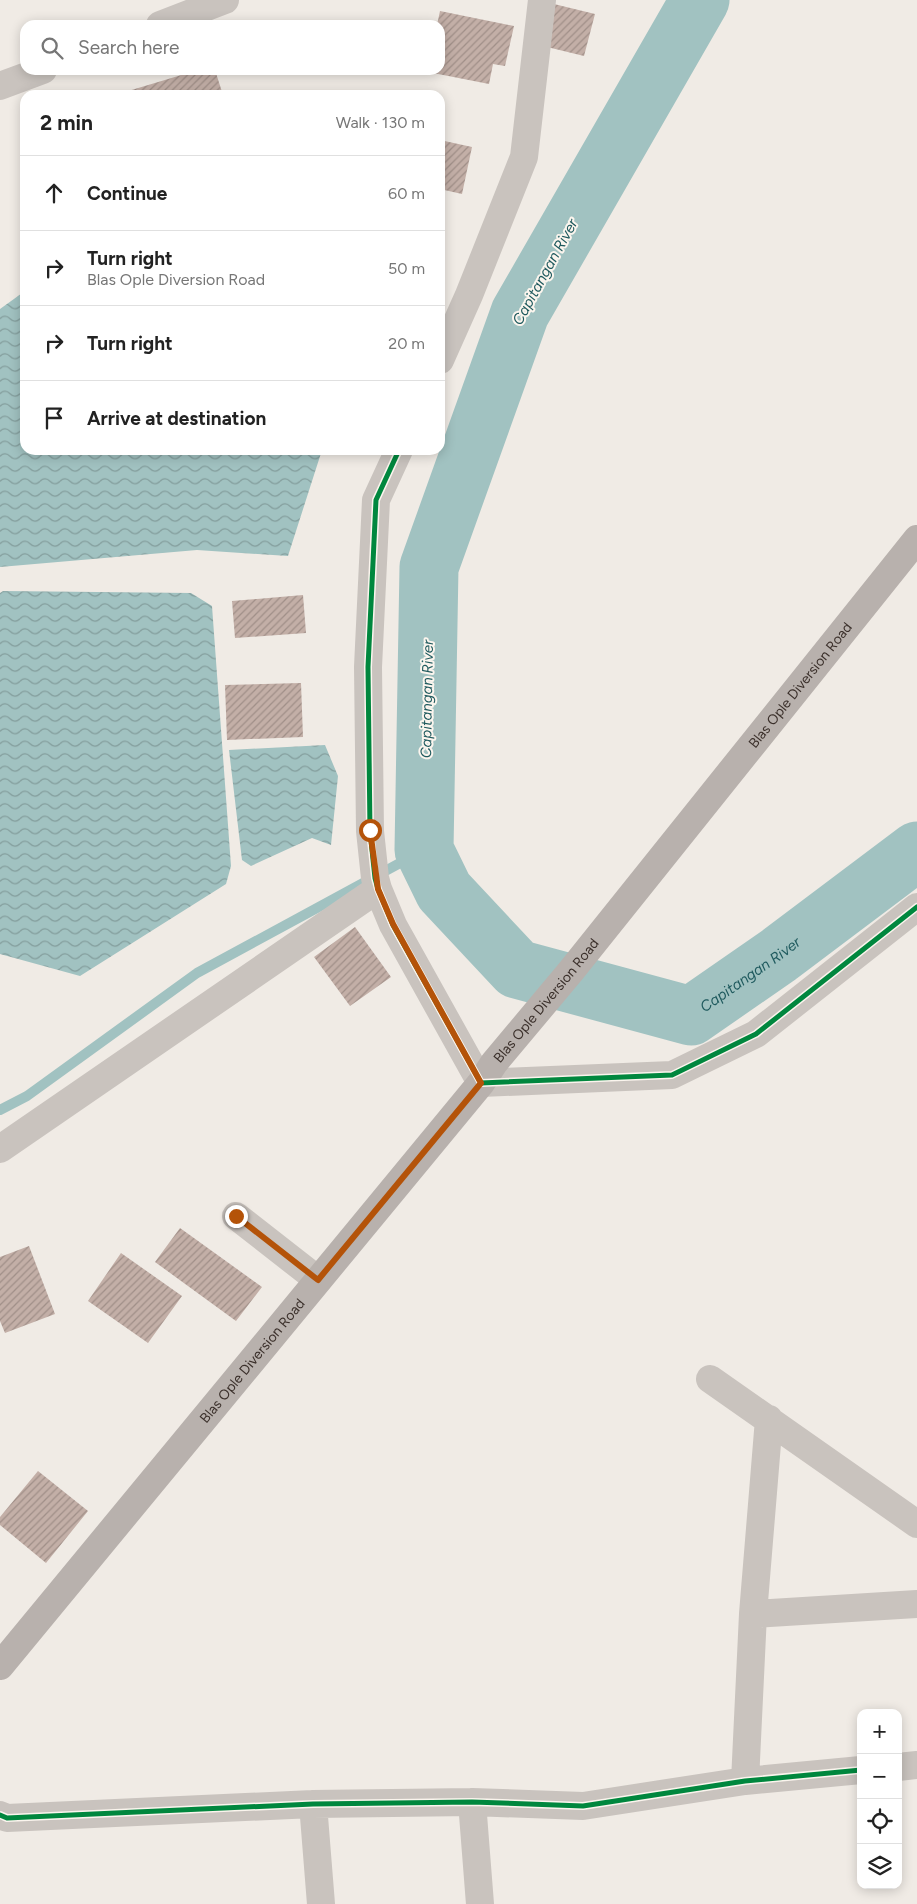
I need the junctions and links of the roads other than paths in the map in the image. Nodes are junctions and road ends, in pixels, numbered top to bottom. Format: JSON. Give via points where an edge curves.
{"nodes":[{"id":1,"x":225,"y":0,"type":"edge"},
{"id":2,"x":542,"y":0,"type":"edge"},
{"id":3,"x":173,"y":20,"type":"edge"},
{"id":4,"x":30,"y":75,"type":"edge"},
{"id":5,"x":0,"y":86,"type":"edge"},
{"id":6,"x":445,"y":349,"type":"edge"},
{"id":7,"x":397,"y":455,"type":"edge"},
{"id":8,"x":917,"y":539,"type":"edge"},
{"id":9,"x":377,"y":883,"type":"junction"},
{"id":10,"x":917,"y":907,"type":"edge"},
{"id":11,"x":487,"y":1073,"type":"junction"},
{"id":12,"x":0,"y":1149,"type":"edge"},
{"id":13,"x":236,"y":1216,"type":"dead end"},
{"id":14,"x":318,"y":1280,"type":"junction"},
{"id":15,"x":710,"y":1379,"type":"dead end"},
{"id":16,"x":769,"y":1419,"type":"junction"},
{"id":17,"x":917,"y":1524,"type":"edge"},
{"id":18,"x":917,"y":1604,"type":"edge"},
{"id":19,"x":753,"y":1614,"type":"junction"},
{"id":20,"x":0,"y":1666,"type":"edge"},
{"id":21,"x":917,"y":1765,"type":"edge"},
{"id":22,"x":902,"y":1767,"type":"edge"},
{"id":23,"x":857,"y":1770,"type":"edge"},
{"id":24,"x":745,"y":1781,"type":"junction"},
{"id":25,"x":472,"y":1802,"type":"junction"},
{"id":26,"x":313,"y":1804,"type":"junction"},
{"id":27,"x":0,"y":1815,"type":"edge"},
{"id":28,"x":321,"y":1904,"type":"edge"},
{"id":29,"x":480,"y":1904,"type":"edge"}],
"edges":[{"from":1,"to":3,"type":"street"},
{"from":2,"to":6,"type":"street","via":[[524,157]]},
{"from":4,"to":5,"type":"street"},
{"from":7,"to":9,"type":"street","via":[[376,500],[368,667],[370,830]]},
{"from":8,"to":11,"type":"main road","name":"Blas Ople Diversion Road"},
{"from":9,"to":11,"type":"street","via":[[393,924]]},
{"from":9,"to":12,"type":"street"},
{"from":10,"to":11,"type":"street","via":[[756,1034],[672,1075]]},
{"from":11,"to":14,"type":"main road","name":"Blas Ople Diversion Road"},
{"from":13,"to":14,"type":"street"},
{"from":14,"to":20,"type":"main road","name":"Blas Ople Diversion Road"},
{"from":15,"to":16,"type":"street"},
{"from":16,"to":17,"type":"street"},
{"from":16,"to":19,"type":"street"},
{"from":18,"to":19,"type":"street"},
{"from":19,"to":24,"type":"street"},
{"from":21,"to":22,"type":"street"},
{"from":23,"to":24,"type":"street"},
{"from":24,"to":25,"type":"street","via":[[583,1806]]},
{"from":25,"to":26,"type":"street"},
{"from":25,"to":29,"type":"street"},
{"from":26,"to":27,"type":"street","via":[[7,1818]]},
{"from":26,"to":28,"type":"street"}]}
